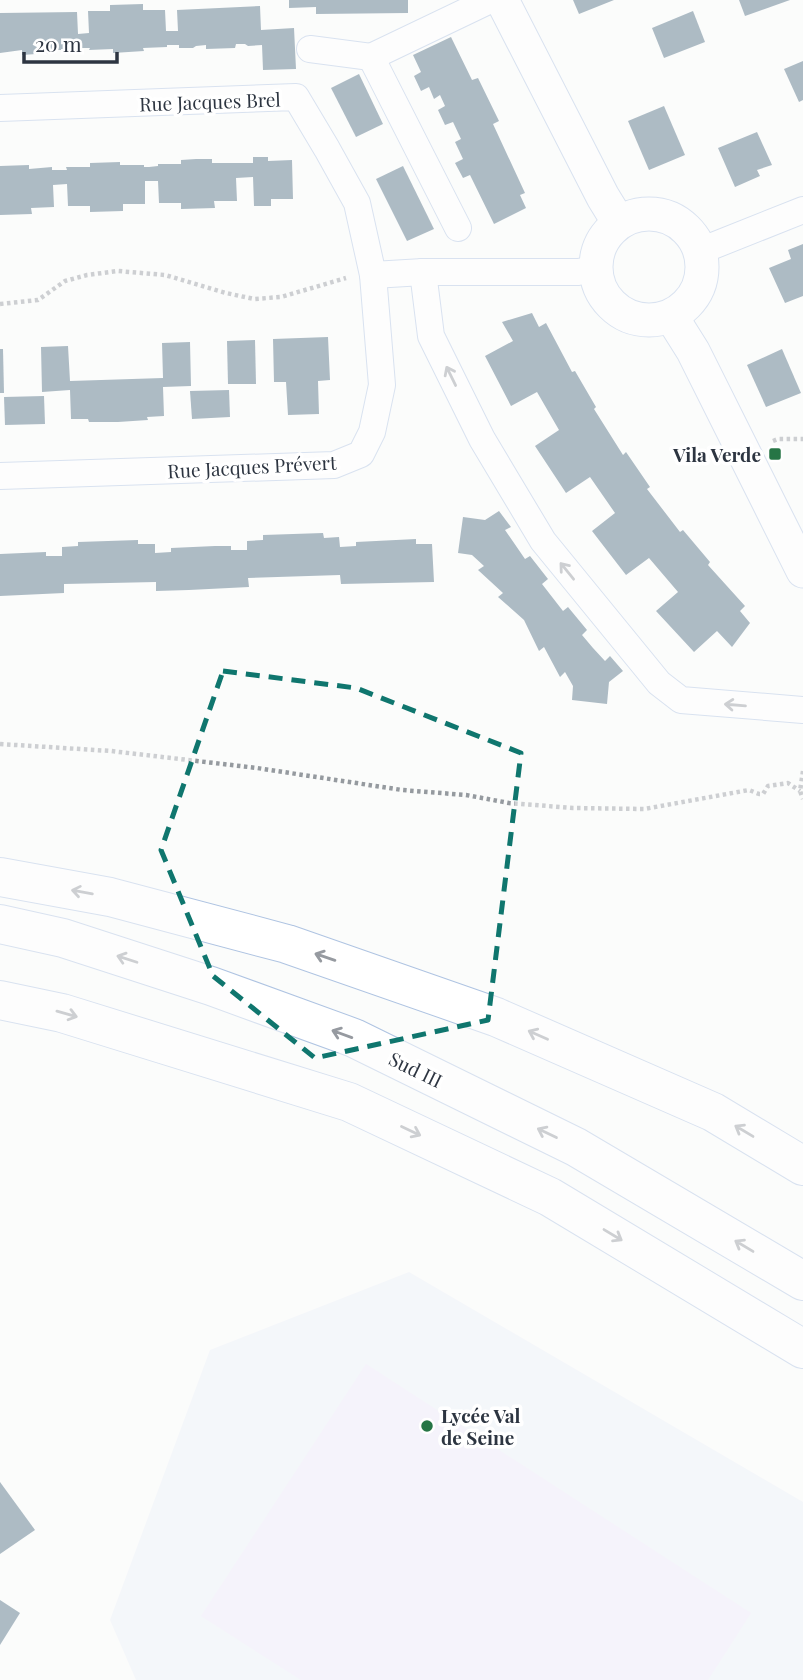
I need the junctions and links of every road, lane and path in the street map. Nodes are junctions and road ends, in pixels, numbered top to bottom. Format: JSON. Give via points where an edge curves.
{"nodes":[{"id":1,"x":489,"y":0,"type":"edge"},
{"id":2,"x":502,"y":0,"type":"edge"},
{"id":3,"x":310,"y":49,"type":"dead end"},
{"id":4,"x":371,"y":57,"type":"junction"},
{"id":5,"x":0,"y":108,"type":"edge"},
{"id":6,"x":803,"y":210,"type":"edge"},
{"id":7,"x":619,"y":223,"type":"junction"},
{"id":8,"x":458,"y":228,"type":"dead end"},
{"id":9,"x":700,"y":251,"type":"junction"},
{"id":10,"x":596,"y":269,"type":"junction"},
{"id":11,"x":424,"y":272,"type":"junction"},
{"id":12,"x":373,"y":275,"type":"junction"},
{"id":13,"x":0,"y":304,"type":"edge"},
{"id":14,"x":671,"y":316,"type":"junction"},
{"id":15,"x":0,"y":476,"type":"edge"},
{"id":16,"x":803,"y":571,"type":"edge"},
{"id":17,"x":803,"y":710,"type":"edge"},
{"id":18,"x":0,"y":744,"type":"edge"},
{"id":19,"x":803,"y":771,"type":"edge"},
{"id":20,"x":800,"y":790,"type":"junction"},
{"id":21,"x":803,"y":799,"type":"edge"},
{"id":22,"x":0,"y":877,"type":"edge"},
{"id":23,"x":0,"y":924,"type":"edge"},
{"id":24,"x":0,"y":1000,"type":"edge"},
{"id":25,"x":803,"y":1166,"type":"edge"},
{"id":26,"x":803,"y":1281,"type":"edge"},
{"id":27,"x":803,"y":1349,"type":"edge"}],
"edges":[{"from":1,"to":4,"type":"street"},
{"from":2,"to":7,"type":"street"},
{"from":3,"to":4,"type":"street"},
{"from":4,"to":8,"type":"street"},
{"from":5,"to":12,"type":"street","name":"Rue Jacques Brel","via":[[296,97],[356,203]]},
{"from":6,"to":9,"type":"street"},
{"from":7,"to":9,"type":"street","via":[[638,214],[658,214],[678,221]]},
{"from":7,"to":10,"type":"street","via":[[602,242]]},
{"from":9,"to":14,"type":"street","via":[[702,275],[696,293]]},
{"from":10,"to":11,"type":"street"},
{"from":10,"to":14,"type":"street","via":[[599,286],[610,303],[626,315],[646,320]]},
{"from":11,"to":12,"type":"street"},
{"from":17,"to":11,"type":"street","one_way":true,"via":[[681,700],[659,682],[542,541],[482,439],[431,336]]},
{"from":12,"to":13,"type":"path","via":[[341,279],[281,298],[254,299],[165,275],[118,271],[65,281],[38,300]]},
{"from":12,"to":15,"type":"street","name":"Rue Jacques Prévert","via":[[382,385],[372,432],[361,454],[334,465]]},
{"from":14,"to":16,"type":"street"},
{"from":18,"to":20,"type":"path","via":[[111,751],[572,808],[644,808],[750,790],[763,794],[768,786],[788,783]]},
{"from":19,"to":20,"type":"path"},
{"from":20,"to":21,"type":"path"},
{"from":25,"to":22,"type":"highway","one_way":true,"via":[[713,1112],[496,1017],[287,944],[110,897]]},
{"from":26,"to":23,"type":"highway","name":"Sud III","one_way":true,"via":[[576,1147],[354,1038],[62,938]]},
{"from":24,"to":27,"type":"highway","one_way":true,"via":[[62,1013],[349,1102],[550,1197]]}]}
